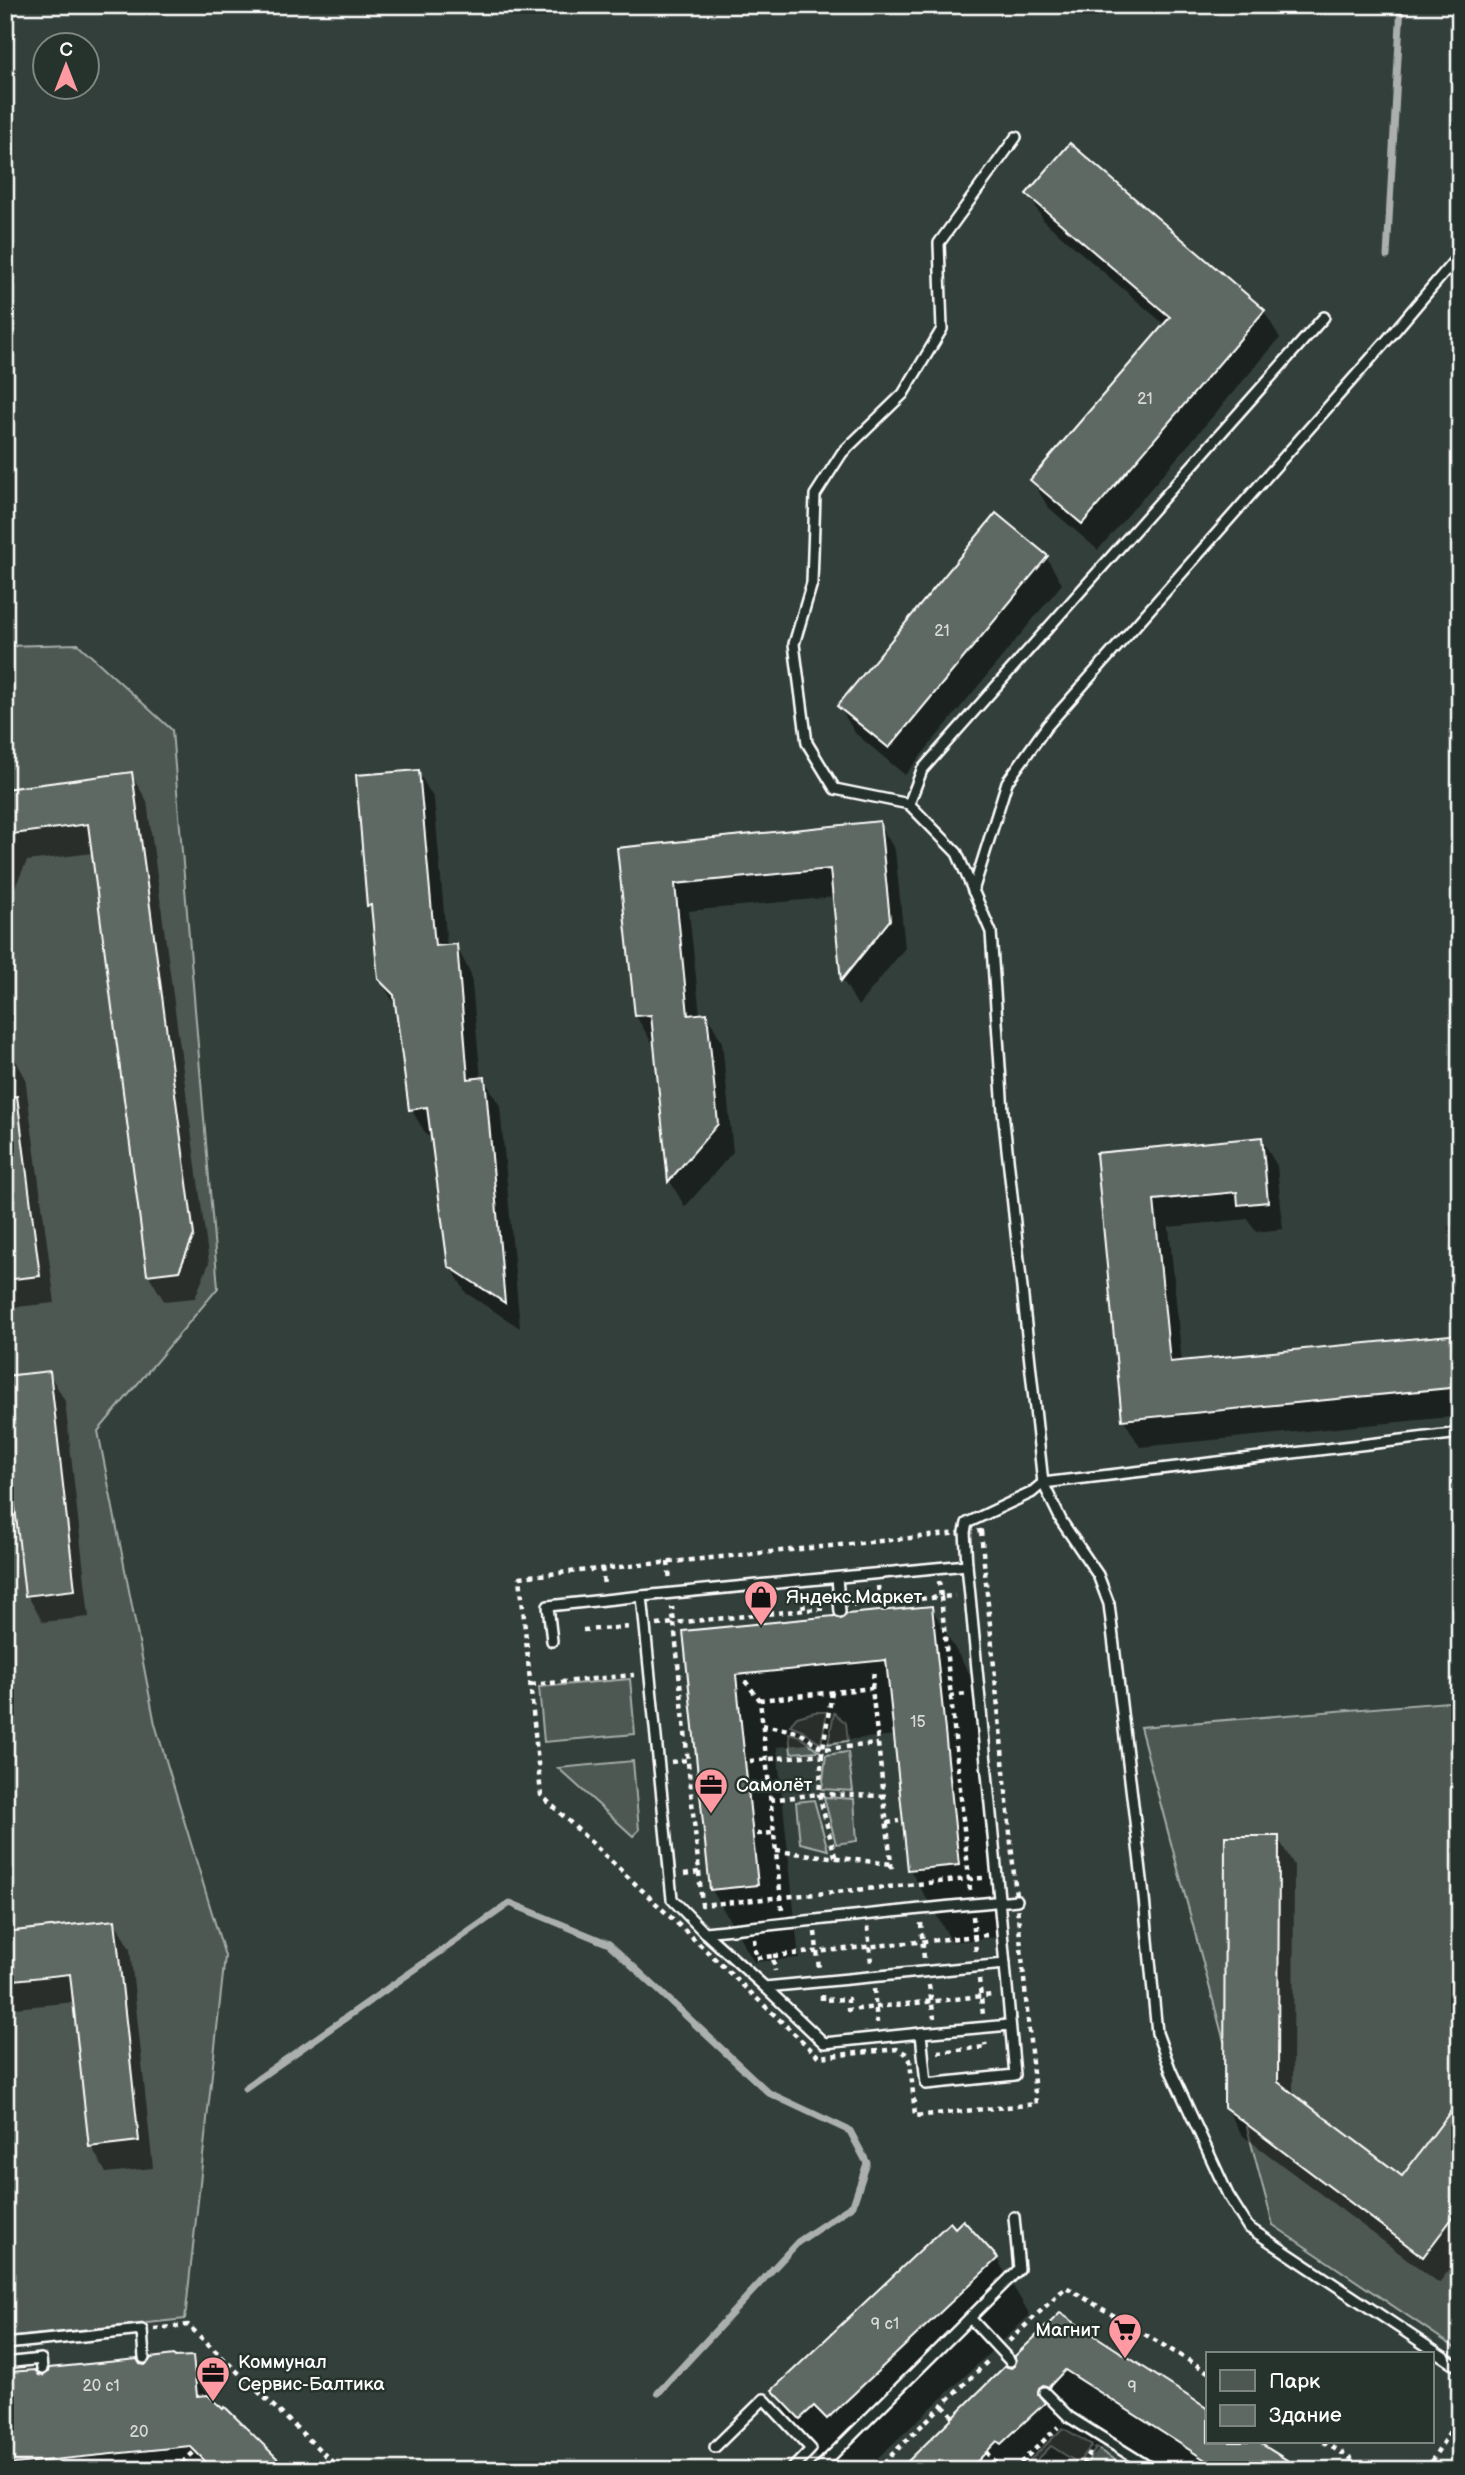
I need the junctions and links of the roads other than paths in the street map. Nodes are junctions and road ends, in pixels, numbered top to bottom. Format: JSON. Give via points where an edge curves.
{"nodes":[{"id":1,"x":1016,"y":137,"type":"dead end"},
{"id":2,"x":1460,"y":254,"type":"edge"},
{"id":3,"x":1324,"y":317,"type":"dead end"},
{"id":4,"x":909,"y":804,"type":"junction"},
{"id":5,"x":973,"y":891,"type":"junction"},
{"id":6,"x":1460,"y":1433,"type":"edge"},
{"id":7,"x":1043,"y":1483,"type":"junction"},
{"id":8,"x":967,"y":1565,"type":"junction"},
{"id":9,"x":837,"y":1578,"type":"junction"},
{"id":10,"x":642,"y":1596,"type":"junction"},
{"id":11,"x":840,"y":1609,"type":"road end"},
{"id":12,"x":552,"y":1642,"type":"dead end"},
{"id":13,"x":1017,"y":1900,"type":"dead end"},
{"id":14,"x":999,"y":1902,"type":"junction"},
{"id":15,"x":704,"y":1932,"type":"junction"},
{"id":16,"x":1005,"y":1964,"type":"junction"},
{"id":17,"x":765,"y":1987,"type":"junction"},
{"id":18,"x":1010,"y":2025,"type":"junction"},
{"id":19,"x":920,"y":2033,"type":"junction"},
{"id":20,"x":1014,"y":2217,"type":"dead end"},
{"id":21,"x":970,"y":2318,"type":"junction"},
{"id":22,"x":5,"y":2344,"type":"edge"},
{"id":23,"x":144,"y":2358,"type":"dead end"},
{"id":24,"x":1010,"y":2361,"type":"dead end"},
{"id":25,"x":5,"y":2363,"type":"edge"},
{"id":26,"x":1460,"y":2368,"type":"edge"},
{"id":27,"x":42,"y":2369,"type":"dead end"},
{"id":28,"x":1044,"y":2392,"type":"dead end"},
{"id":29,"x":715,"y":2448,"type":"dead end"},
{"id":30,"x":797,"y":2468,"type":"edge"},
{"id":31,"x":817,"y":2470,"type":"edge"},
{"id":32,"x":1154,"y":2470,"type":"edge"}],
"edges":[{"from":1,"to":4,"type":"lane","via":[[939,243],[942,329],[903,394],[842,453],[815,495],[812,583],[794,644],[807,743],[835,789]]},
{"from":2,"to":5,"type":"lane","via":[[1047,726],[1007,782]]},
{"from":3,"to":4,"type":"lane","via":[[922,770]]},
{"from":4,"to":5,"type":"lane","via":[[957,853]]},
{"from":5,"to":7,"type":"lane","via":[[991,932],[1003,1112]]},
{"from":6,"to":7,"type":"lane"},
{"from":7,"to":8,"type":"lane","via":[[967,1523]]},
{"from":7,"to":26,"type":"lane","via":[[1062,1522],[1098,1575],[1109,1604],[1157,2033],[1228,2195],[1248,2227]]},
{"from":8,"to":9,"type":"lane"},
{"from":8,"to":14,"type":"lane"},
{"from":9,"to":10,"type":"lane"},
{"from":9,"to":11,"type":"lane"},
{"from":10,"to":12,"type":"lane","via":[[548,1606]]},
{"from":10,"to":15,"type":"lane","via":[[672,1899]]},
{"from":13,"to":14,"type":"lane"},
{"from":14,"to":15,"type":"lane"},
{"from":14,"to":16,"type":"lane"},
{"from":15,"to":17,"type":"lane"},
{"from":16,"to":17,"type":"lane"},
{"from":16,"to":18,"type":"lane"},
{"from":17,"to":19,"type":"lane","via":[[824,2043]]},
{"from":18,"to":19,"type":"lane"},
{"from":18,"to":19,"type":"lane","via":[[1015,2075],[926,2084]]},
{"from":20,"to":21,"type":"lane","via":[[1019,2269]]},
{"from":21,"to":24,"type":"lane"},
{"from":21,"to":31,"type":"lane"},
{"from":22,"to":23,"type":"lane","via":[[142,2330]]},
{"from":25,"to":27,"type":"lane","via":[[41,2359]]},
{"from":28,"to":32,"type":"lane","via":[[1069,2417]]},
{"from":29,"to":30,"type":"lane","via":[[764,2399],[811,2449]]}]}
